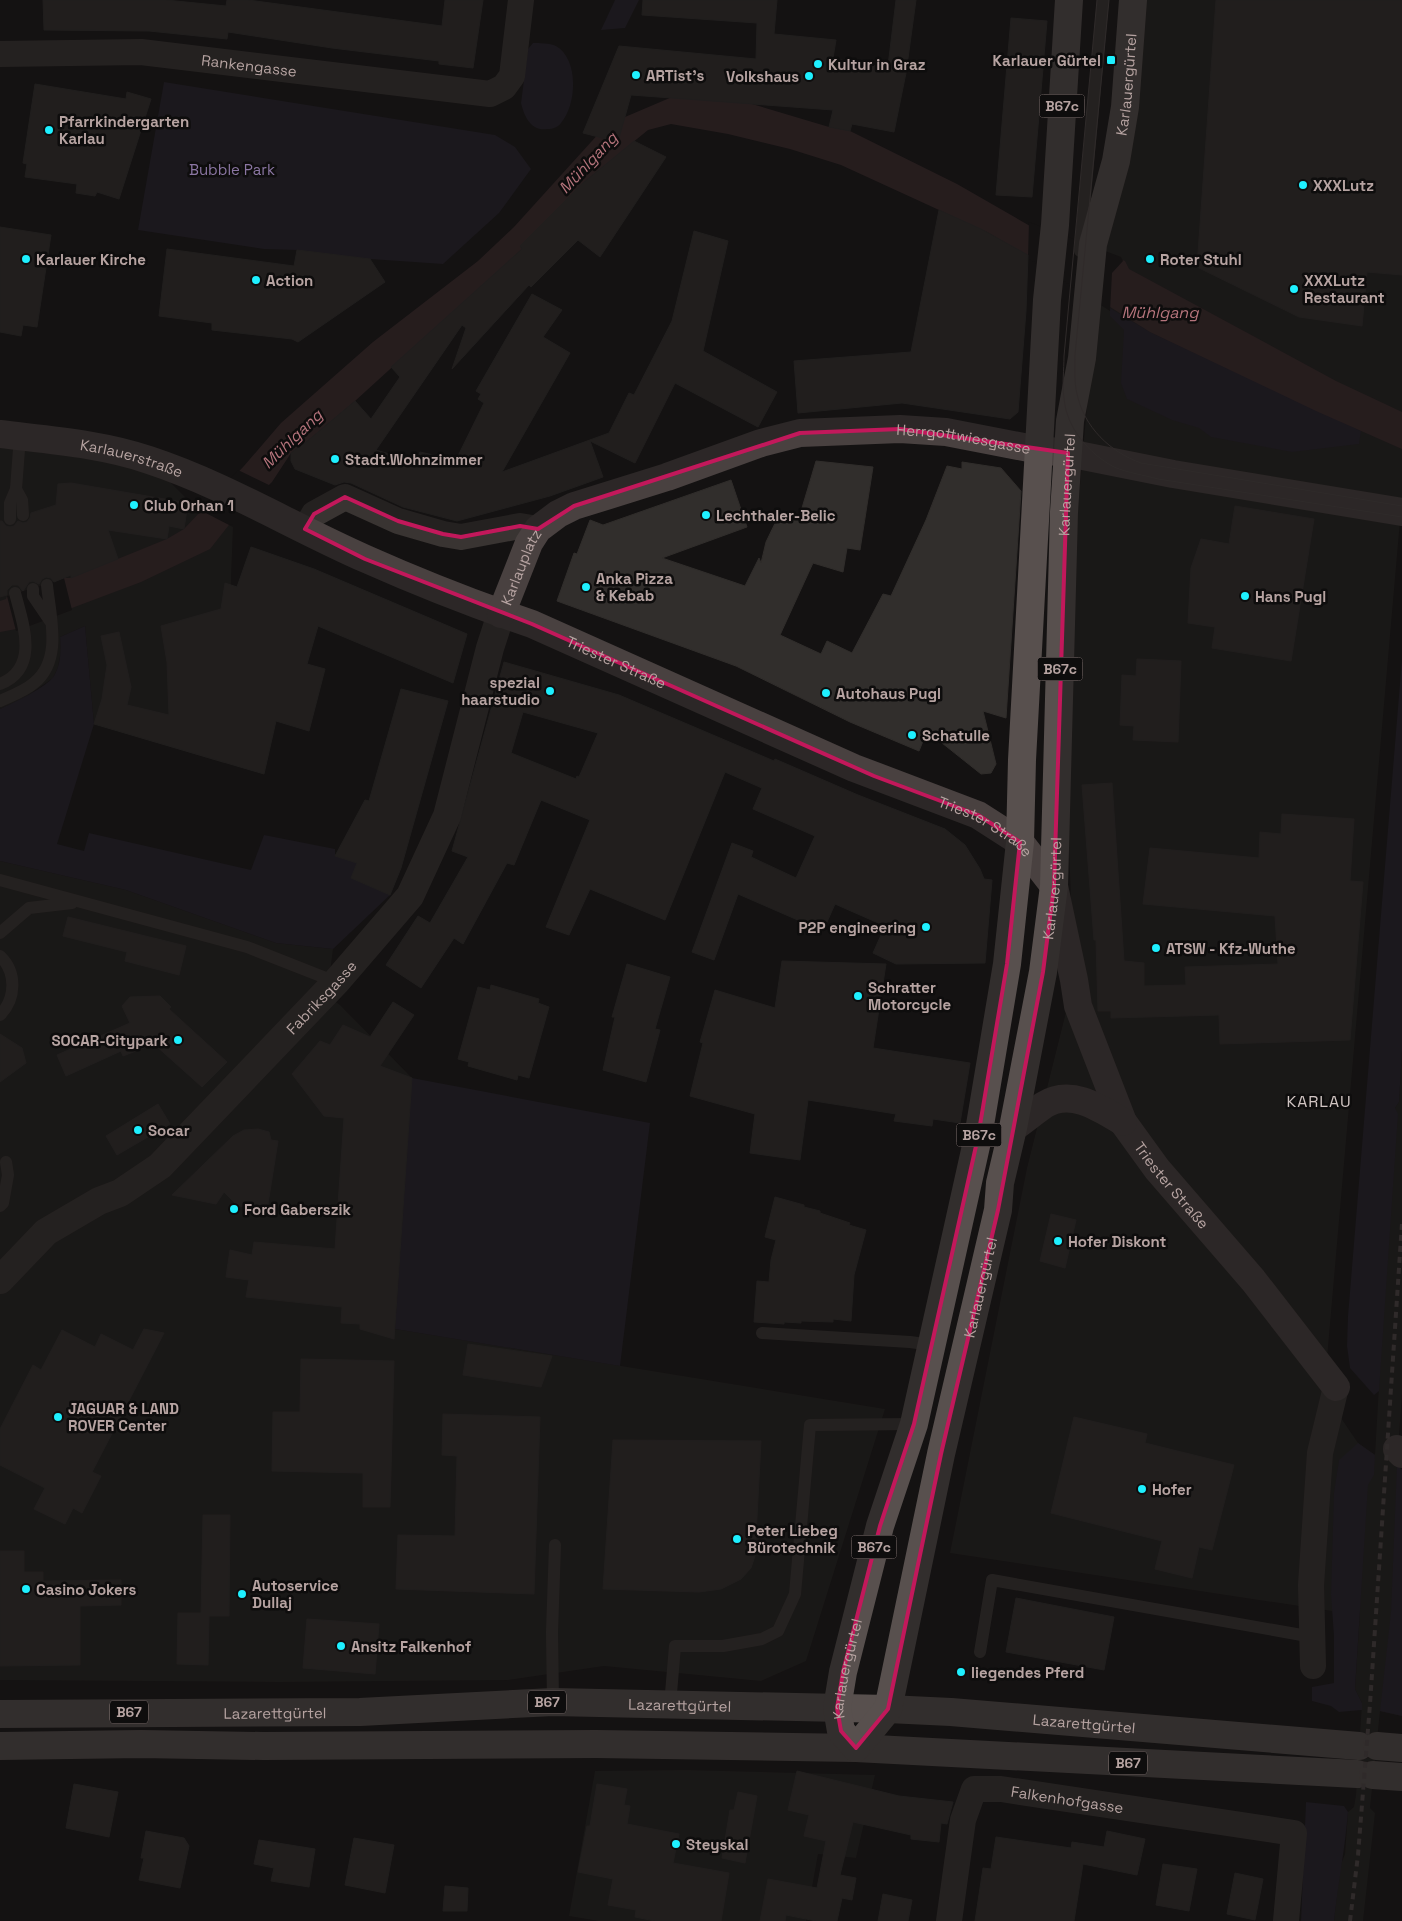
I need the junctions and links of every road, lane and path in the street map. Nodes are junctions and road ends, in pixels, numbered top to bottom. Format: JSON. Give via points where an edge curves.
{"nodes":[{"id":1,"x":521,"y":0,"type":"edge"},
{"id":2,"x":1069,"y":0,"type":"edge"},
{"id":3,"x":1103,"y":0,"type":"edge"},
{"id":4,"x":1133,"y":0,"type":"edge"},
{"id":5,"x":0,"y":54,"type":"edge"},
{"id":6,"x":1087,"y":241,"type":"junction"},
{"id":7,"x":1078,"y":266,"type":"dead end"},
{"id":8,"x":1070,"y":356,"type":"dead end"},
{"id":9,"x":1070,"y":421,"type":"junction"},
{"id":10,"x":10,"y":435,"type":"edge"},
{"id":11,"x":1039,"y":450,"type":"junction"},
{"id":12,"x":1068,"y":453,"type":"junction"},
{"id":13,"x":16,"y":489,"type":"junction"},
{"id":14,"x":255,"y":505,"type":"joint"},
{"id":15,"x":1402,"y":512,"type":"edge"},
{"id":16,"x":24,"y":515,"type":"dead end"},
{"id":17,"x":10,"y":519,"type":"dead end"},
{"id":18,"x":305,"y":529,"type":"junction"},
{"id":19,"x":538,"y":529,"type":"junction"},
{"id":20,"x":46,"y":585,"type":"dead end"},
{"id":21,"x":33,"y":589,"type":"dead end"},
{"id":22,"x":15,"y":593,"type":"dead end"},
{"id":23,"x":501,"y":614,"type":"junction"},
{"id":24,"x":51,"y":623,"type":"junction"},
{"id":25,"x":0,"y":684,"type":"edge"},
{"id":26,"x":0,"y":701,"type":"edge"},
{"id":27,"x":1020,"y":842,"type":"junction"},
{"id":28,"x":0,"y":880,"type":"edge"},
{"id":29,"x":1054,"y":886,"type":"junction"},
{"id":30,"x":80,"y":902,"type":"junction"},
{"id":31,"x":0,"y":933,"type":"edge"},
{"id":32,"x":0,"y":956,"type":"edge"},
{"id":33,"x":336,"y":982,"type":"junction"},
{"id":34,"x":0,"y":1015,"type":"edge"},
{"id":35,"x":1123,"y":1122,"type":"junction"},
{"id":36,"x":1013,"y":1128,"type":"junction"},
{"id":37,"x":6,"y":1162,"type":"dead end"},
{"id":38,"x":0,"y":1206,"type":"edge"},
{"id":39,"x":0,"y":1280,"type":"edge"},
{"id":40,"x":762,"y":1333,"type":"dead end"},
{"id":41,"x":932,"y":1346,"type":"junction"},
{"id":42,"x":1336,"y":1387,"type":"joint"},
{"id":43,"x":914,"y":1424,"type":"junction"},
{"id":44,"x":555,"y":1545,"type":"dead end"},
{"id":45,"x":1313,"y":1637,"type":"junction"},
{"id":46,"x":980,"y":1652,"type":"dead end"},
{"id":47,"x":1313,"y":1666,"type":"dead end"},
{"id":48,"x":552,"y":1702,"type":"junction"},
{"id":49,"x":670,"y":1705,"type":"junction"},
{"id":50,"x":836,"y":1708,"type":"junction"},
{"id":51,"x":888,"y":1709,"type":"junction"},
{"id":52,"x":0,"y":1714,"type":"edge"},
{"id":53,"x":0,"y":1746,"type":"edge"},
{"id":54,"x":1379,"y":1746,"type":"edge"},
{"id":55,"x":856,"y":1748,"type":"junction"},
{"id":56,"x":1402,"y":1777,"type":"edge"},
{"id":57,"x":949,"y":1921,"type":"edge"},
{"id":58,"x":1286,"y":1921,"type":"edge"}],
"edges":[{"from":1,"to":5,"type":"street","name":"Rankengasse","via":[[512,76],[507,84],[490,94],[141,52]]},
{"from":2,"to":11,"type":"main road","name":"Karlauergürtel","number":"B67c"},
{"from":3,"to":6,"type":"lane"},
{"from":4,"to":6,"type":"main road","name":"Karlauergürtel","number":"B67c","via":[[1125,107],[1116,160]]},
{"from":6,"to":7,"type":"lane"},
{"from":6,"to":9,"type":"main road","name":"Karlauergürtel","number":"B67c","via":[[1088,302]]},
{"from":8,"to":9,"type":"lane"},
{"from":9,"to":12,"type":"main road","name":"Karlauergürtel","number":"B67c"},
{"from":10,"to":13,"type":"lane"},
{"from":10,"to":14,"type":"main road","name":"Karlauerstraße","via":[[108,449],[147,459],[191,475]]},
{"from":11,"to":12,"type":"main road","name":"Herrgottwiesgasse"},
{"from":11,"to":19,"type":"main road","name":"Herrgottwiesgasse","via":[[946,432],[900,429],[800,433],[760,443],[574,506]]},
{"from":11,"to":27,"type":"main road","name":"Karlauergürtel","number":"B67c"},
{"from":12,"to":15,"type":"main road","name":"Herrgottwiesgasse","via":[[1166,473]]},
{"from":12,"to":29,"type":"main road","name":"Karlauergürtel","number":"B67c"},
{"from":13,"to":16,"type":"lane"},
{"from":13,"to":17,"type":"lane","via":[[10,503]]},
{"from":14,"to":18,"type":"main road","name":"Karlauplatz"},
{"from":18,"to":19,"type":"street","name":"Karlauplatz","via":[[314,514],[345,497],[398,522],[461,537],[520,526]]},
{"from":18,"to":23,"type":"main road","name":"Karlauplatz","via":[[365,559]]},
{"from":19,"to":23,"type":"main road","name":"Karlauplatz","via":[[529,543]]},
{"from":20,"to":24,"type":"lane"},
{"from":21,"to":24,"type":"lane","via":[[33,596]]},
{"from":22,"to":25,"type":"lane","via":[[26,653],[20,669]]},
{"from":23,"to":27,"type":"main road","name":"Triester Straße","via":[[532,624],[874,776],[978,816]]},
{"from":23,"to":33,"type":"street","name":"Fabriksgasse","via":[[447,816],[410,896]]},
{"from":24,"to":26,"type":"lane","via":[[53,649],[46,669],[35,683]]},
{"from":27,"to":29,"type":"main road","name":"Triester Straße"},
{"from":27,"to":41,"type":"main road","name":"Karlauergürtel","number":"B67c","via":[[1007,964],[978,1138]]},
{"from":28,"to":30,"type":"lane"},
{"from":29,"to":35,"type":"main road","name":"Triester Straße","via":[[1078,1006]]},
{"from":29,"to":36,"type":"main road","name":"Karlauergürtel","number":"B67c","via":[[1043,972]]},
{"from":30,"to":31,"type":"lane","via":[[29,908]]},
{"from":30,"to":33,"type":"lane","via":[[247,948]]},
{"from":32,"to":34,"type":"lane","via":[[10,970],[13,982],[9,1003]]},
{"from":33,"to":39,"type":"street","name":"Fabriksgasse","via":[[160,1166],[120,1193],[99,1201],[46,1232]]},
{"from":35,"to":36,"type":"main road","via":[[1097,1106],[1071,1097],[1046,1104]]},
{"from":35,"to":42,"type":"main road","name":"Triester Straße","via":[[1157,1169],[1253,1280]]},
{"from":36,"to":51,"type":"main road","name":"Karlauergürtel","number":"B67c","via":[[1000,1183],[998,1210],[941,1454]]},
{"from":37,"to":38,"type":"lane","via":[[8,1175]]},
{"from":40,"to":41,"type":"lane"},
{"from":41,"to":43,"type":"main road","name":"Karlauergürtel","number":"B67c"},
{"from":42,"to":45,"type":"street","via":[[1320,1453],[1311,1585]]},
{"from":43,"to":49,"type":"lane","via":[[810,1425],[795,1594],[778,1631],[762,1639],[723,1646],[675,1646]]},
{"from":43,"to":50,"type":"main road","name":"Karlauergürtel","number":"B67c","via":[[880,1526]]},
{"from":44,"to":48,"type":"lane"},
{"from":45,"to":46,"type":"lane","via":[[992,1580]]},
{"from":45,"to":47,"type":"street"},
{"from":48,"to":49,"type":"main road","name":"Lazarettgürtel","number":"B67"},
{"from":48,"to":52,"type":"main road","name":"Lazarettgürtel","number":"B67","via":[[360,1712]]},
{"from":49,"to":50,"type":"main road","name":"Lazarettgürtel","number":"B67"},
{"from":50,"to":51,"type":"main road","name":"Lazarettgürtel","number":"B67"},
{"from":50,"to":55,"type":"main road","name":"Karlauergürtel","number":"B67c","via":[[841,1731]]},
{"from":51,"to":54,"type":"main road","name":"Lazarettgürtel","number":"B67"},
{"from":51,"to":55,"type":"main road","name":"Karlauergürtel","number":"B67c"},
{"from":53,"to":55,"type":"main road","number":"B67","via":[[596,1744]]},
{"from":55,"to":56,"type":"main road","number":"B67"},
{"from":57,"to":58,"type":"street","name":"Falkenhofgasse","via":[[963,1820],[974,1790],[1001,1789],[1294,1833]]}]}
